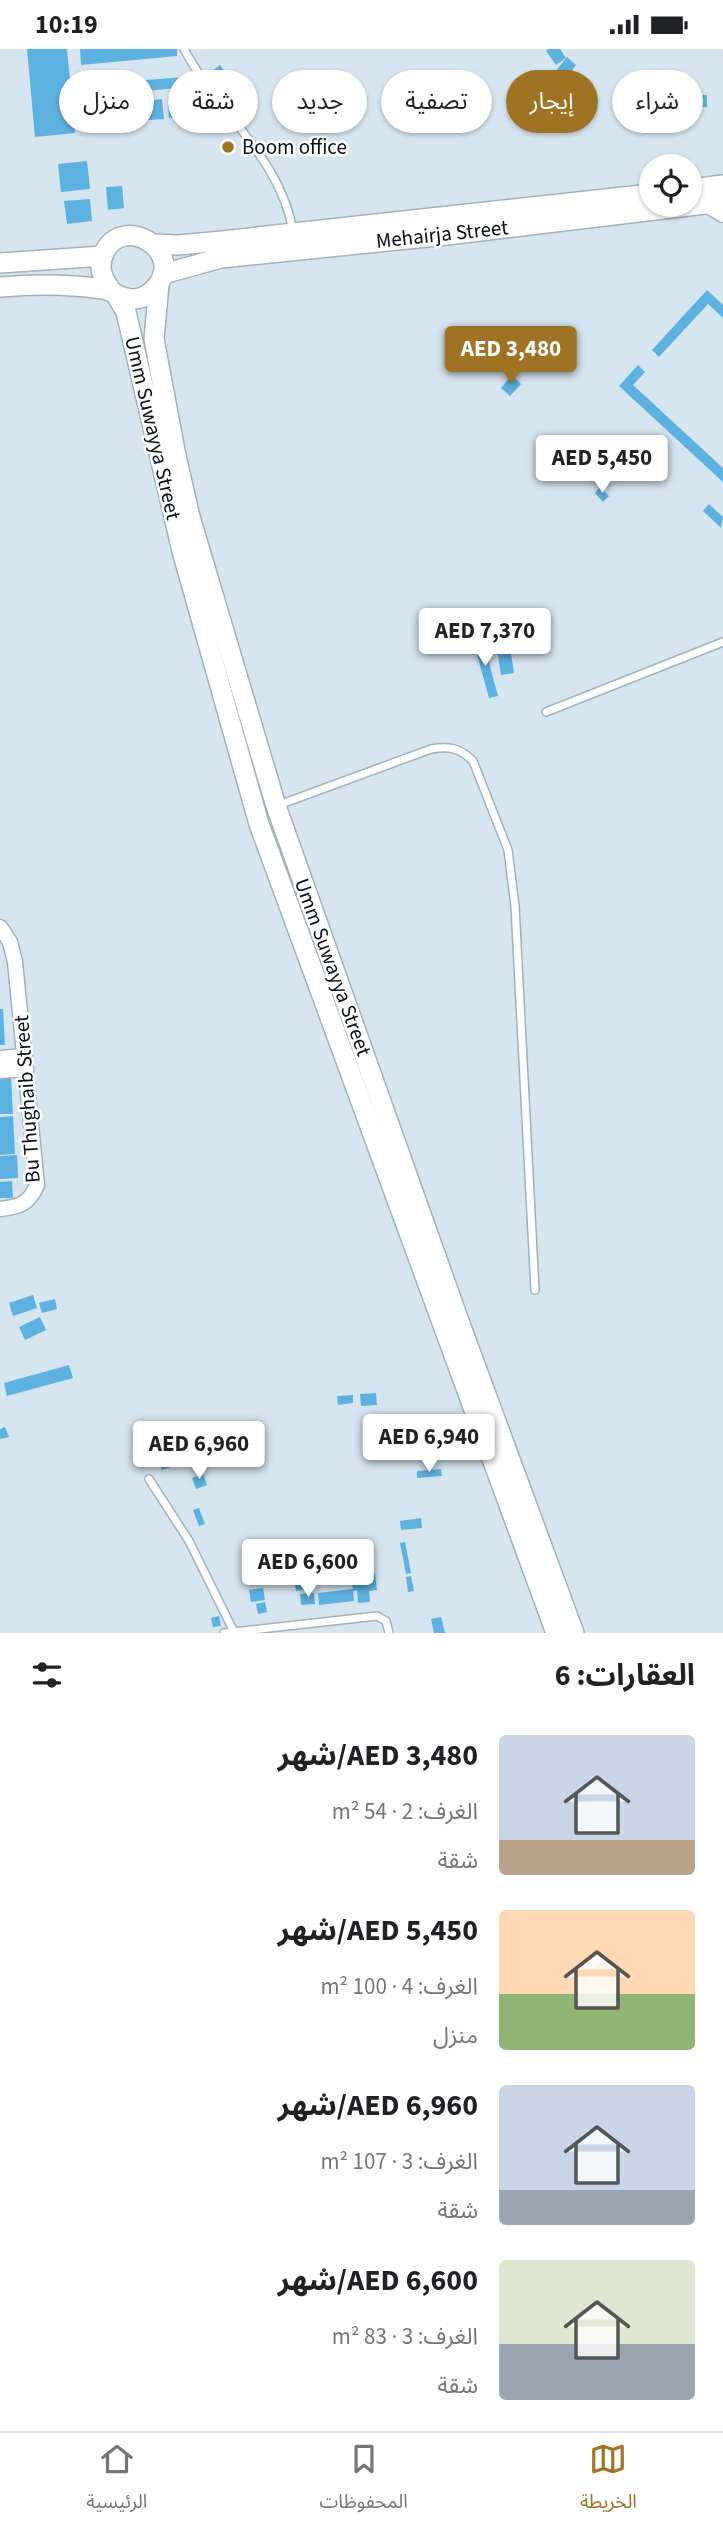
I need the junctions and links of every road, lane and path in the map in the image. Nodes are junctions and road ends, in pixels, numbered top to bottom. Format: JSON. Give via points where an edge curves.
{"nodes":[{"id":1,"x":184,"y":49,"type":"edge"},
{"id":2,"x":723,"y":185,"type":"edge"},
{"id":3,"x":702,"y":188,"type":"edge"},
{"id":4,"x":639,"y":195,"type":"edge"},
{"id":5,"x":713,"y":203,"type":"edge"},
{"id":6,"x":723,"y":215,"type":"edge"},
{"id":7,"x":293,"y":233,"type":"junction"},
{"id":8,"x":154,"y":244,"type":"junction"},
{"id":9,"x":103,"y":256,"type":"junction"},
{"id":10,"x":0,"y":263,"type":"edge"},
{"id":11,"x":161,"y":279,"type":"junction"},
{"id":12,"x":0,"y":288,"type":"edge"},
{"id":13,"x":114,"y":292,"type":"junction"},
{"id":14,"x":723,"y":642,"type":"edge"},
{"id":15,"x":546,"y":712,"type":"dead end"},
{"id":16,"x":276,"y":806,"type":"junction"},
{"id":17,"x":0,"y":927,"type":"edge"},
{"id":18,"x":0,"y":1058,"type":"edge"},
{"id":19,"x":26,"y":1062,"type":"junction"},
{"id":20,"x":0,"y":1071,"type":"edge"},
{"id":21,"x":0,"y":1209,"type":"edge"},
{"id":22,"x":535,"y":1290,"type":"dead end"},
{"id":23,"x":149,"y":1479,"type":"dead end"},
{"id":24,"x":233,"y":1630,"type":"junction"},
{"id":25,"x":224,"y":1633,"type":"edge"},
{"id":26,"x":389,"y":1633,"type":"edge"},
{"id":27,"x":556,"y":1633,"type":"edge"},
{"id":28,"x":574,"y":1633,"type":"edge"}],
"edges":[{"from":1,"to":7,"type":"lane","via":[[281,189]]},
{"from":2,"to":3,"type":"street"},
{"from":4,"to":7,"type":"street","name":"Mehairja Street"},
{"from":5,"to":6,"type":"street"},
{"from":5,"to":11,"type":"street","name":"Mehairja Street","via":[[221,257]]},
{"from":7,"to":8,"type":"street","name":"Mehairja Street"},
{"from":8,"to":9,"type":"street","via":[[145,238],[125,237],[108,247]]},
{"from":8,"to":11,"type":"street","via":[[164,263]]},
{"from":9,"to":10,"type":"street"},
{"from":9,"to":13,"type":"street","via":[[102,275]]},
{"from":11,"to":13,"type":"street","via":[[143,297],[125,298]]},
{"from":11,"to":16,"type":"street","name":"Umm Suwayya Street","via":[[154,339],[176,456]]},
{"from":12,"to":13,"type":"street","via":[[40,283]]},
{"from":13,"to":27,"type":"street","name":"Umm Suwayya Street","via":[[126,312],[181,551],[259,824]]},
{"from":14,"to":15,"type":"lane"},
{"from":16,"to":22,"type":"lane","via":[[431,749],[452,747],[473,761],[508,850],[515,906]]},
{"from":16,"to":28,"type":"street","name":"Umm Suwayya Street"},
{"from":17,"to":19,"type":"street","name":"Bu Thughaib Street","via":[[15,961]]},
{"from":18,"to":19,"type":"street"},
{"from":19,"to":20,"type":"street"},
{"from":19,"to":21,"type":"street","name":"Bu Thughaib Street","via":[[37,1185],[21,1206]]},
{"from":23,"to":24,"type":"lane","via":[[189,1541]]},
{"from":24,"to":25,"type":"lane"},
{"from":24,"to":26,"type":"lane","via":[[377,1616],[386,1621]]}]}
